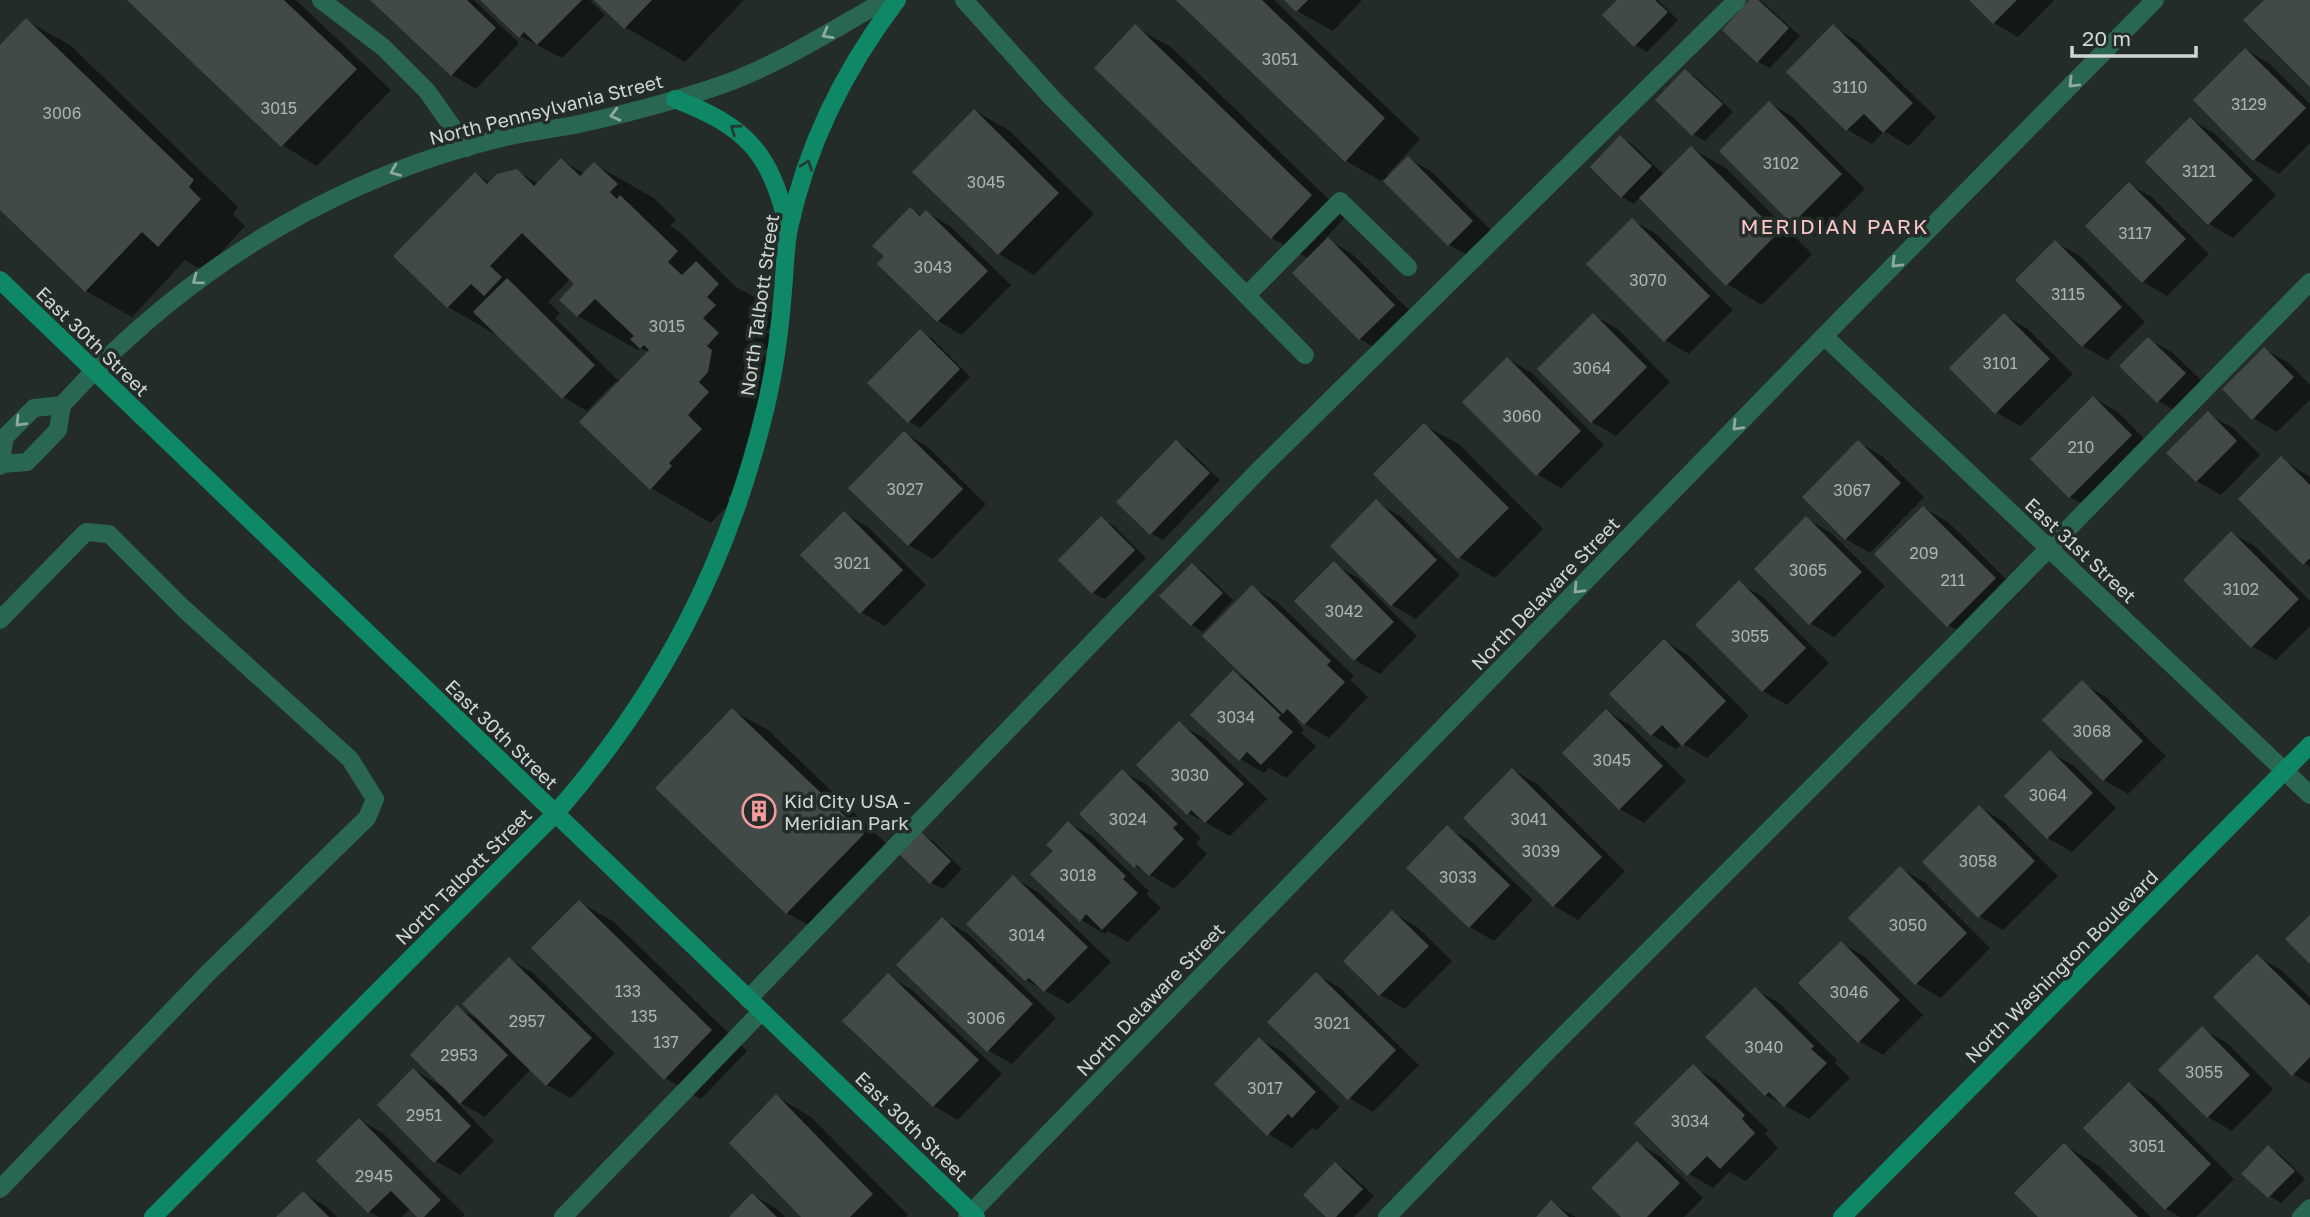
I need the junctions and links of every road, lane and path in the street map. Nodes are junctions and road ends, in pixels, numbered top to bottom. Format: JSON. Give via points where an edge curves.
{"nodes":[{"id":1,"x":321,"y":0,"type":"edge"},
{"id":2,"x":886,"y":0,"type":"edge"},
{"id":3,"x":897,"y":0,"type":"edge"},
{"id":4,"x":964,"y":0,"type":"edge"},
{"id":5,"x":1737,"y":0,"type":"edge"},
{"id":6,"x":2155,"y":0,"type":"edge"},
{"id":7,"x":675,"y":99,"type":"junction"},
{"id":8,"x":467,"y":148,"type":"junction"},
{"id":9,"x":789,"y":230,"type":"junction"},
{"id":10,"x":1408,"y":267,"type":"dead end"},
{"id":11,"x":0,"y":281,"type":"edge"},
{"id":12,"x":2310,"y":282,"type":"edge"},
{"id":13,"x":1247,"y":295,"type":"junction"},
{"id":14,"x":1824,"y":336,"type":"junction"},
{"id":15,"x":1305,"y":355,"type":"dead end"},
{"id":16,"x":94,"y":371,"type":"junction"},
{"id":17,"x":62,"y":405,"type":"junction"},
{"id":18,"x":1,"y":465,"type":"edge"},
{"id":19,"x":2048,"y":547,"type":"junction"},
{"id":20,"x":0,"y":620,"type":"edge"},
{"id":21,"x":2310,"y":745,"type":"edge"},
{"id":22,"x":2284,"y":771,"type":"junction"},
{"id":23,"x":2310,"y":795,"type":"edge"},
{"id":24,"x":555,"y":814,"type":"junction"},
{"id":25,"x":748,"y":999,"type":"junction"},
{"id":26,"x":761,"y":1012,"type":"junction"},
{"id":27,"x":0,"y":1189,"type":"edge"},
{"id":28,"x":2310,"y":1208,"type":"edge"},
{"id":29,"x":972,"y":1215,"type":"edge"},
{"id":30,"x":153,"y":1217,"type":"edge"},
{"id":31,"x":563,"y":1217,"type":"edge"},
{"id":32,"x":1387,"y":1217,"type":"edge"},
{"id":33,"x":1842,"y":1217,"type":"edge"},
{"id":34,"x":2301,"y":1217,"type":"edge"}],
"edges":[{"from":1,"to":8,"type":"street","via":[[383,47],[418,82]]},
{"from":2,"to":7,"type":"street","name":"North Pennsylvania Street","one_way":true,"via":[[777,62]]},
{"from":9,"to":3,"type":"street","name":"North Talbott Street","one_way":true,"via":[[815,142],[833,103]]},
{"from":4,"to":13,"type":"street","via":[[1052,98]]},
{"from":5,"to":25,"type":"street","via":[[1258,471]]},
{"from":6,"to":14,"type":"street","name":"North Delaware Street","one_way":true},
{"from":7,"to":8,"type":"street","name":"North Pennsylvania Street","one_way":true},
{"from":9,"to":7,"type":"street","one_way":true,"via":[[772,175],[745,136]]},
{"from":8,"to":16,"type":"street","name":"North Pennsylvania Street","one_way":true,"via":[[414,164],[331,199],[247,245],[173,298]]},
{"from":9,"to":24,"type":"street","name":"North Talbott Street","via":[[766,404],[741,498],[720,552],[649,690]]},
{"from":10,"to":13,"type":"street","via":[[1340,201]]},
{"from":11,"to":16,"type":"street","name":"East 30th Street"},
{"from":12,"to":19,"type":"street"},
{"from":13,"to":15,"type":"street"},
{"from":14,"to":19,"type":"street","name":"East 31st Street"},
{"from":14,"to":29,"type":"street","name":"North Delaware Street","one_way":true},
{"from":16,"to":17,"type":"street","name":"North Pennsylvania Street"},
{"from":16,"to":24,"type":"street","name":"East 30th Street"},
{"from":17,"to":18,"type":"street","name":"North Pennsylvania Street","via":[[58,430],[27,461]]},
{"from":17,"to":18,"type":"street","name":"North Pennsylvania Street","one_way":true,"via":[[34,408],[5,437]]},
{"from":19,"to":22,"type":"street","name":"East 31st Street"},
{"from":19,"to":32,"type":"street"},
{"from":20,"to":27,"type":"street","via":[[86,532],[109,534],[183,608],[350,759],[375,799],[367,818],[208,973]]},
{"from":21,"to":22,"type":"street","name":"North Washington Boulevard"},
{"from":22,"to":23,"type":"street","name":"East 31st Street"},
{"from":22,"to":33,"type":"street","name":"North Washington Boulevard"},
{"from":24,"to":25,"type":"street","name":"East 30th Street"},
{"from":24,"to":30,"type":"street","name":"North Talbott Street"},
{"from":25,"to":26,"type":"street","name":"East 30th Street"},
{"from":26,"to":29,"type":"street","name":"East 30th Street"},
{"from":26,"to":31,"type":"street"},
{"from":28,"to":34,"type":"street"}]}
